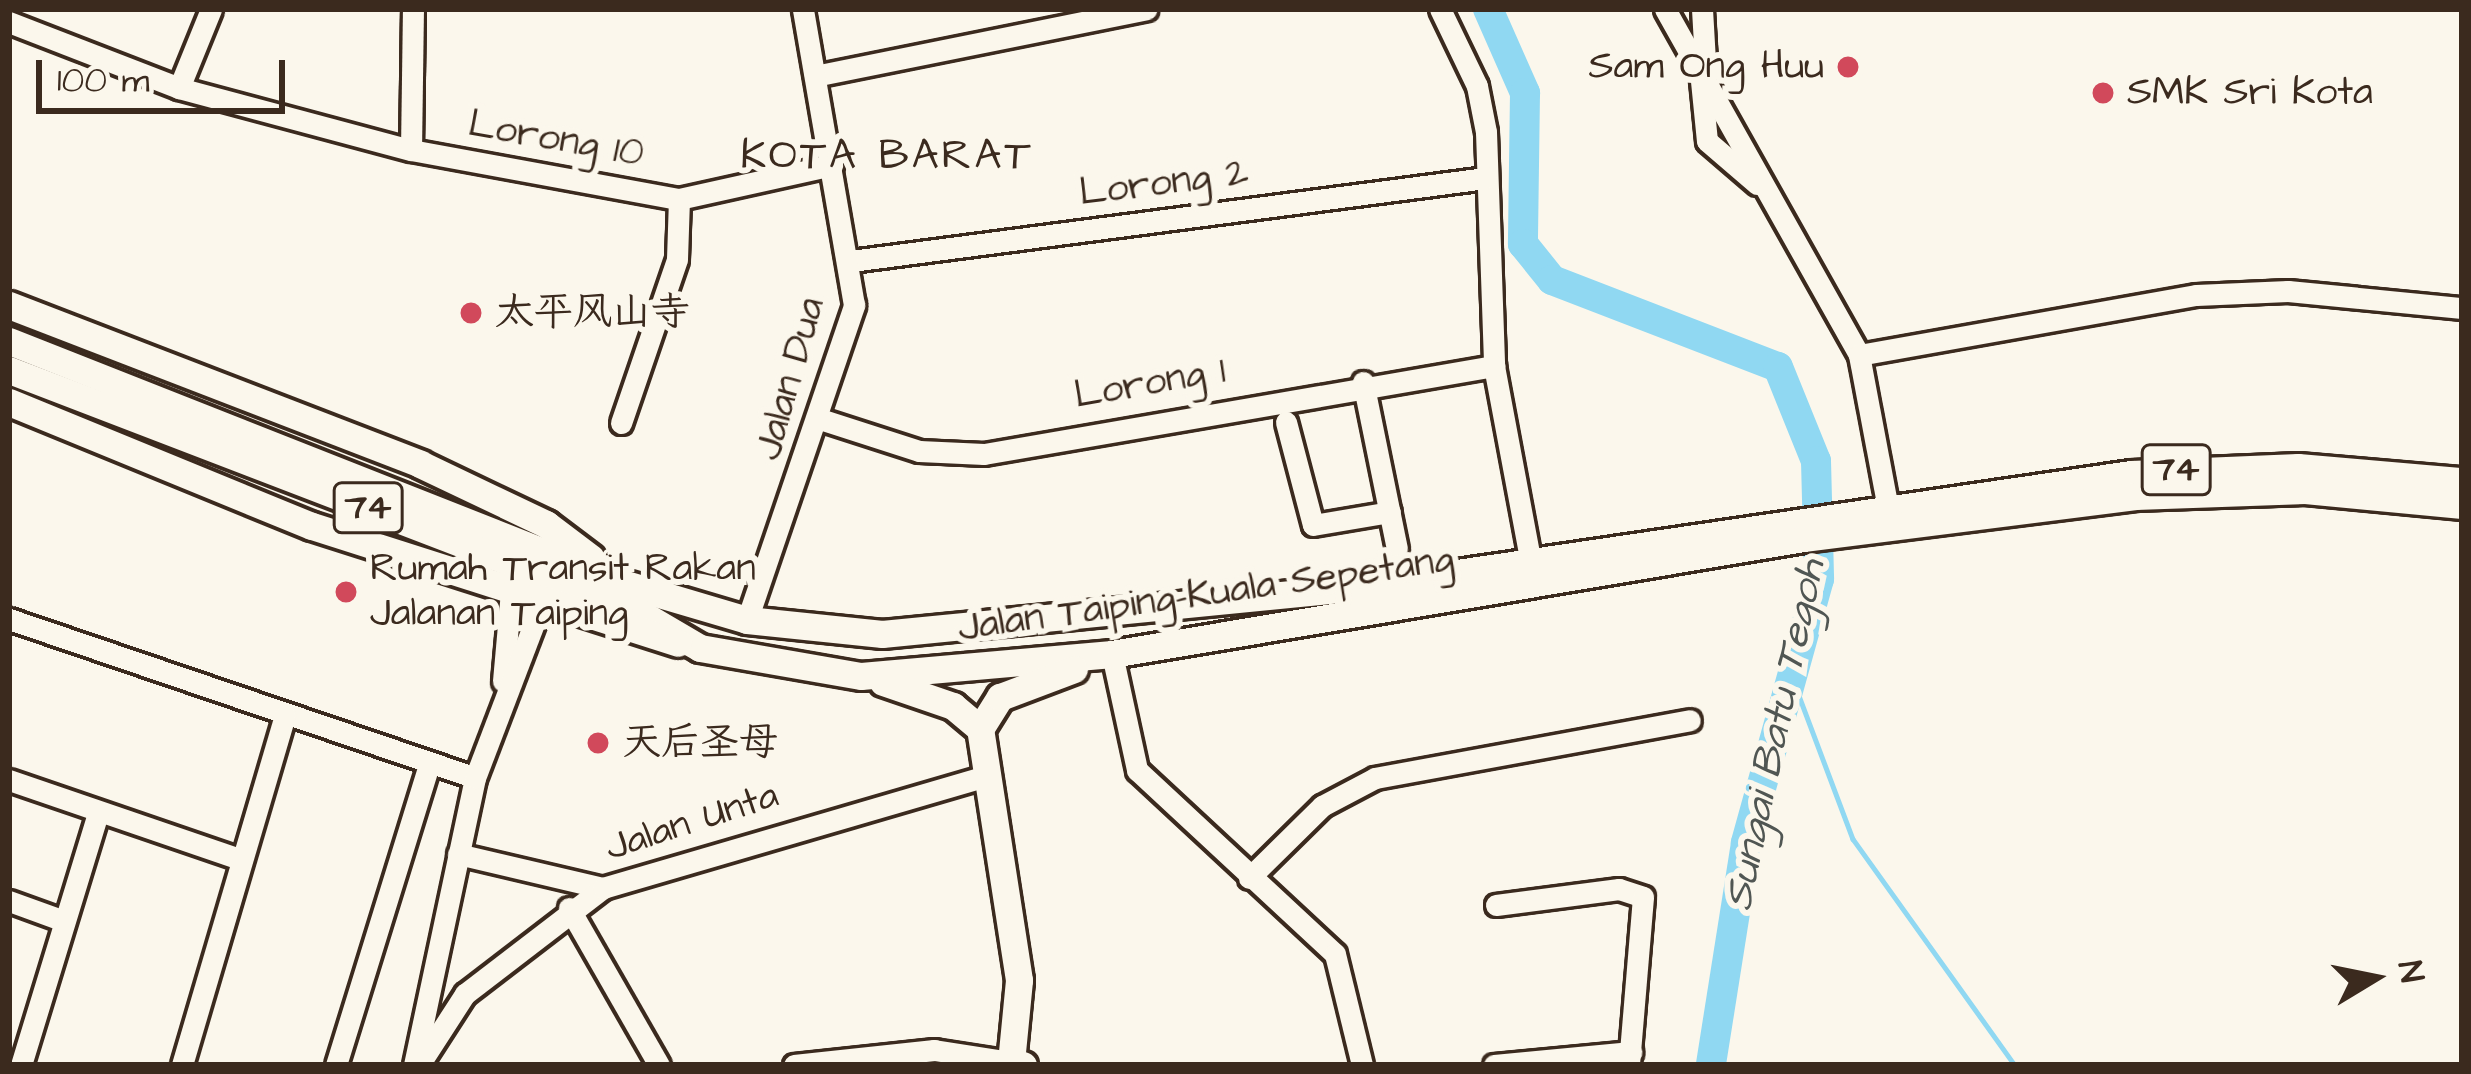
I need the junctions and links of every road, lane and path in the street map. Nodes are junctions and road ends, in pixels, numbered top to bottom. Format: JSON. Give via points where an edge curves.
{"nodes":[{"id":1,"x":211,"y":9,"type":"edge"},
{"id":2,"x":413,"y":9,"type":"edge"},
{"id":3,"x":803,"y":9,"type":"edge"},
{"id":4,"x":1146,"y":9,"type":"edge"},
{"id":5,"x":1440,"y":9,"type":"edge"},
{"id":6,"x":1665,"y":9,"type":"edge"},
{"id":7,"x":1702,"y":9,"type":"edge"},
{"id":8,"x":9,"y":22,"type":"edge"},
{"id":9,"x":1700,"y":66,"type":"junction"},
{"id":10,"x":815,"y":76,"type":"junction"},
{"id":11,"x":179,"y":88,"type":"junction"},
{"id":12,"x":1716,"y":90,"type":"junction"},
{"id":13,"x":411,"y":150,"type":"junction"},
{"id":14,"x":832,"y":165,"type":"junction"},
{"id":15,"x":1486,"y":178,"type":"junction"},
{"id":16,"x":679,"y":199,"type":"junction"},
{"id":17,"x":1777,"y":207,"type":"junction"},
{"id":18,"x":851,"y":261,"type":"junction"},
{"id":19,"x":9,"y":304,"type":"edge"},
{"id":20,"x":2462,"y":308,"type":"edge"},
{"id":21,"x":9,"y":340,"type":"edge"},
{"id":22,"x":1858,"y":355,"type":"junction"},
{"id":23,"x":27,"y":366,"type":"edge"},
{"id":24,"x":1494,"y":366,"type":"junction"},
{"id":25,"x":1364,"y":382,"type":"junction"},
{"id":26,"x":9,"y":402,"type":"edge"},
{"id":27,"x":824,"y":420,"type":"junction"},
{"id":28,"x":1286,"y":422,"type":"dead end"},
{"id":29,"x":621,"y":423,"type":"dead end"},
{"id":30,"x":2462,"y":481,"type":"edge"},
{"id":31,"x":2462,"y":505,"type":"edge"},
{"id":32,"x":1390,"y":512,"type":"junction"},
{"id":33,"x":1877,"y":516,"type":"junction"},
{"id":34,"x":1802,"y":527,"type":"junction"},
{"id":35,"x":1397,"y":549,"type":"dead end"},
{"id":36,"x":1530,"y":559,"type":"junction"},
{"id":37,"x":622,"y":583,"type":"junction"},
{"id":38,"x":512,"y":592,"type":"junction"},
{"id":39,"x":542,"y":603,"type":"junction"},
{"id":40,"x":9,"y":619,"type":"edge"},
{"id":41,"x":747,"y":620,"type":"junction"},
{"id":42,"x":882,"y":634,"type":"junction"},
{"id":43,"x":700,"y":648,"type":"junction"},
{"id":44,"x":1112,"y":654,"type":"junction"},
{"id":45,"x":899,"y":674,"type":"junction"},
{"id":46,"x":861,"y":676,"type":"junction"},
{"id":47,"x":503,"y":681,"type":"junction"},
{"id":48,"x":285,"y":716,"type":"junction"},
{"id":49,"x":1690,"y":720,"type":"dead end"},
{"id":50,"x":980,"y":729,"type":"junction"},
{"id":51,"x":429,"y":764,"type":"junction"},
{"id":52,"x":985,"y":776,"type":"junction"},
{"id":53,"x":475,"y":778,"type":"junction"},
{"id":54,"x":9,"y":780,"type":"edge"},
{"id":55,"x":98,"y":813,"type":"junction"},
{"id":56,"x":458,"y":854,"type":"junction"},
{"id":57,"x":242,"y":860,"type":"junction"},
{"id":58,"x":1249,"y":878,"type":"junction"},
{"id":59,"x":603,"y":888,"type":"junction"},
{"id":60,"x":9,"y":902,"type":"edge"},
{"id":61,"x":1496,"y":904,"type":"dead end"},
{"id":62,"x":569,"y":908,"type":"junction"},
{"id":63,"x":64,"y":922,"type":"junction"},
{"id":64,"x":433,"y":964,"type":"junction"},
{"id":65,"x":441,"y":1022,"type":"junction"},
{"id":66,"x":1630,"y":1059,"type":"edge"},
{"id":67,"x":1017,"y":1063,"type":"edge"},
{"id":68,"x":21,"y":1065,"type":"edge"},
{"id":69,"x":182,"y":1065,"type":"edge"},
{"id":70,"x":336,"y":1065,"type":"edge"},
{"id":71,"x":417,"y":1065,"type":"edge"},
{"id":72,"x":659,"y":1065,"type":"edge"},
{"id":73,"x":794,"y":1065,"type":"edge"},
{"id":74,"x":1362,"y":1065,"type":"edge"},
{"id":75,"x":1494,"y":1065,"type":"edge"}],
"edges":[{"from":1,"to":11,"type":"street"},
{"from":2,"to":13,"type":"street"},
{"from":3,"to":10,"type":"street","name":"Jalan Dua"},
{"from":4,"to":10,"type":"street"},
{"from":5,"to":15,"type":"street","via":[[1477,86]]},
{"from":6,"to":9,"type":"street"},
{"from":7,"to":12,"type":"street","via":[[1701,51]]},
{"from":8,"to":11,"type":"street","name":"Lorong 10"},
{"from":9,"to":12,"type":"street"},
{"from":9,"to":17,"type":"street","via":[[1707,141]]},
{"from":10,"to":14,"type":"street","name":"Jalan Dua"},
{"from":11,"to":13,"type":"street","name":"Lorong 10"},
{"from":12,"to":17,"type":"street"},
{"from":13,"to":16,"type":"street","name":"Lorong 10"},
{"from":14,"to":16,"type":"street","name":"Lorong 10"},
{"from":14,"to":18,"type":"street","name":"Jalan Dua"},
{"from":15,"to":18,"type":"street","name":"Lorong 2"},
{"from":15,"to":24,"type":"street"},
{"from":16,"to":29,"type":"street","name":"Lorong 10","via":[[677,260]]},
{"from":17,"to":22,"type":"street"},
{"from":18,"to":27,"type":"street","name":"Jalan Dua","via":[[854,305]]},
{"from":19,"to":37,"type":"main road","via":[[420,464],[546,524]]},
{"from":20,"to":22,"type":"street","via":[[2288,290],[2196,295]]},
{"from":21,"to":23,"type":"main road","name":"Jalan Taiping-Kuala Sepetang","number":"74"},
{"from":22,"to":33,"type":"street"},
{"from":23,"to":37,"type":"main road","name":"Jalan Taiping-Kuala Sepetang","number":"74"},
{"from":23,"to":43,"type":"main road","name":"Jalan Taiping-Kuala Sepetang","number":"74","via":[[635,610]]},
{"from":24,"to":25,"type":"street","name":"Lorong 1"},
{"from":24,"to":36,"type":"street"},
{"from":25,"to":27,"type":"street","name":"Lorong 1","via":[[983,454],[919,452]]},
{"from":25,"to":32,"type":"street"},
{"from":26,"to":38,"type":"main road","via":[[312,526]]},
{"from":27,"to":41,"type":"street","name":"Jalan Dua"},
{"from":28,"to":32,"type":"street","via":[[1313,525]]},
{"from":30,"to":33,"type":"main road","name":"Jalan Taiping-Kuala Sepetang","number":"74","via":[[2208,467]]},
{"from":31,"to":33,"type":"main road","name":"Jalan Taiping-Kuala Sepetang","number":"74","via":[[2208,489]]},
{"from":32,"to":35,"type":"street"},
{"from":33,"to":34,"type":"main road","name":"Jalan Taiping-Kuala Sepetang","number":"74"},
{"from":34,"to":36,"type":"main road","name":"Jalan Taiping-Kuala Sepetang","number":"74"},
{"from":34,"to":44,"type":"main road","name":"Jalan Taiping-Kuala Sepetang","number":"74"},
{"from":36,"to":42,"type":"main road","name":"Jalan Taiping-Kuala Sepetang","number":"74","via":[[1199,607]]},
{"from":37,"to":41,"type":"main road","name":"Jalan Taiping-Kuala Sepetang","number":"74"},
{"from":38,"to":39,"type":"main road"},
{"from":38,"to":47,"type":"street"},
{"from":39,"to":43,"type":"main road"},
{"from":39,"to":47,"type":"street"},
{"from":40,"to":48,"type":"street"},
{"from":41,"to":42,"type":"main road","name":"Jalan Taiping-Kuala Sepetang","number":"74"},
{"from":42,"to":45,"type":"main road","via":[[910,656]]},
{"from":43,"to":46,"type":"main road","name":"Jalan Taiping-Kuala Sepetang","number":"74"},
{"from":44,"to":45,"type":"main road","name":"Jalan Taiping-Kuala Sepetang","number":"74"},
{"from":44,"to":50,"type":"main road","via":[[1000,698]]},
{"from":44,"to":58,"type":"street","via":[[1137,770]]},
{"from":45,"to":46,"type":"main road","name":"Jalan Taiping-Kuala Sepetang","number":"74"},
{"from":46,"to":50,"type":"main road","via":[[953,706]]},
{"from":47,"to":53,"type":"street"},
{"from":48,"to":51,"type":"street"},
{"from":48,"to":57,"type":"street"},
{"from":49,"to":58,"type":"street","via":[[1375,778],[1322,806]]},
{"from":50,"to":52,"type":"main road"},
{"from":51,"to":53,"type":"street"},
{"from":51,"to":70,"type":"street"},
{"from":52,"to":59,"type":"street","name":"Jalan Unta"},
{"from":52,"to":67,"type":"main road","via":[[1019,980]]},
{"from":53,"to":56,"type":"street"},
{"from":54,"to":55,"type":"street"},
{"from":55,"to":57,"type":"street"},
{"from":55,"to":63,"type":"street"},
{"from":56,"to":59,"type":"street"},
{"from":56,"to":64,"type":"street"},
{"from":57,"to":69,"type":"street"},
{"from":58,"to":74,"type":"street","via":[[1335,954]]},
{"from":59,"to":62,"type":"street","name":"Jalan Unta"},
{"from":60,"to":63,"type":"street"},
{"from":61,"to":66,"type":"street","via":[[1619,889],[1646,907]]},
{"from":62,"to":65,"type":"street","name":"Jalan Unta"},
{"from":62,"to":72,"type":"street"},
{"from":63,"to":68,"type":"street"},
{"from":64,"to":65,"type":"street"},
{"from":64,"to":71,"type":"street"},
{"from":65,"to":71,"type":"street","name":"Jalan Unta"},
{"from":66,"to":75,"type":"street"},
{"from":67,"to":73,"type":"street","via":[[934,1050]]}]}
